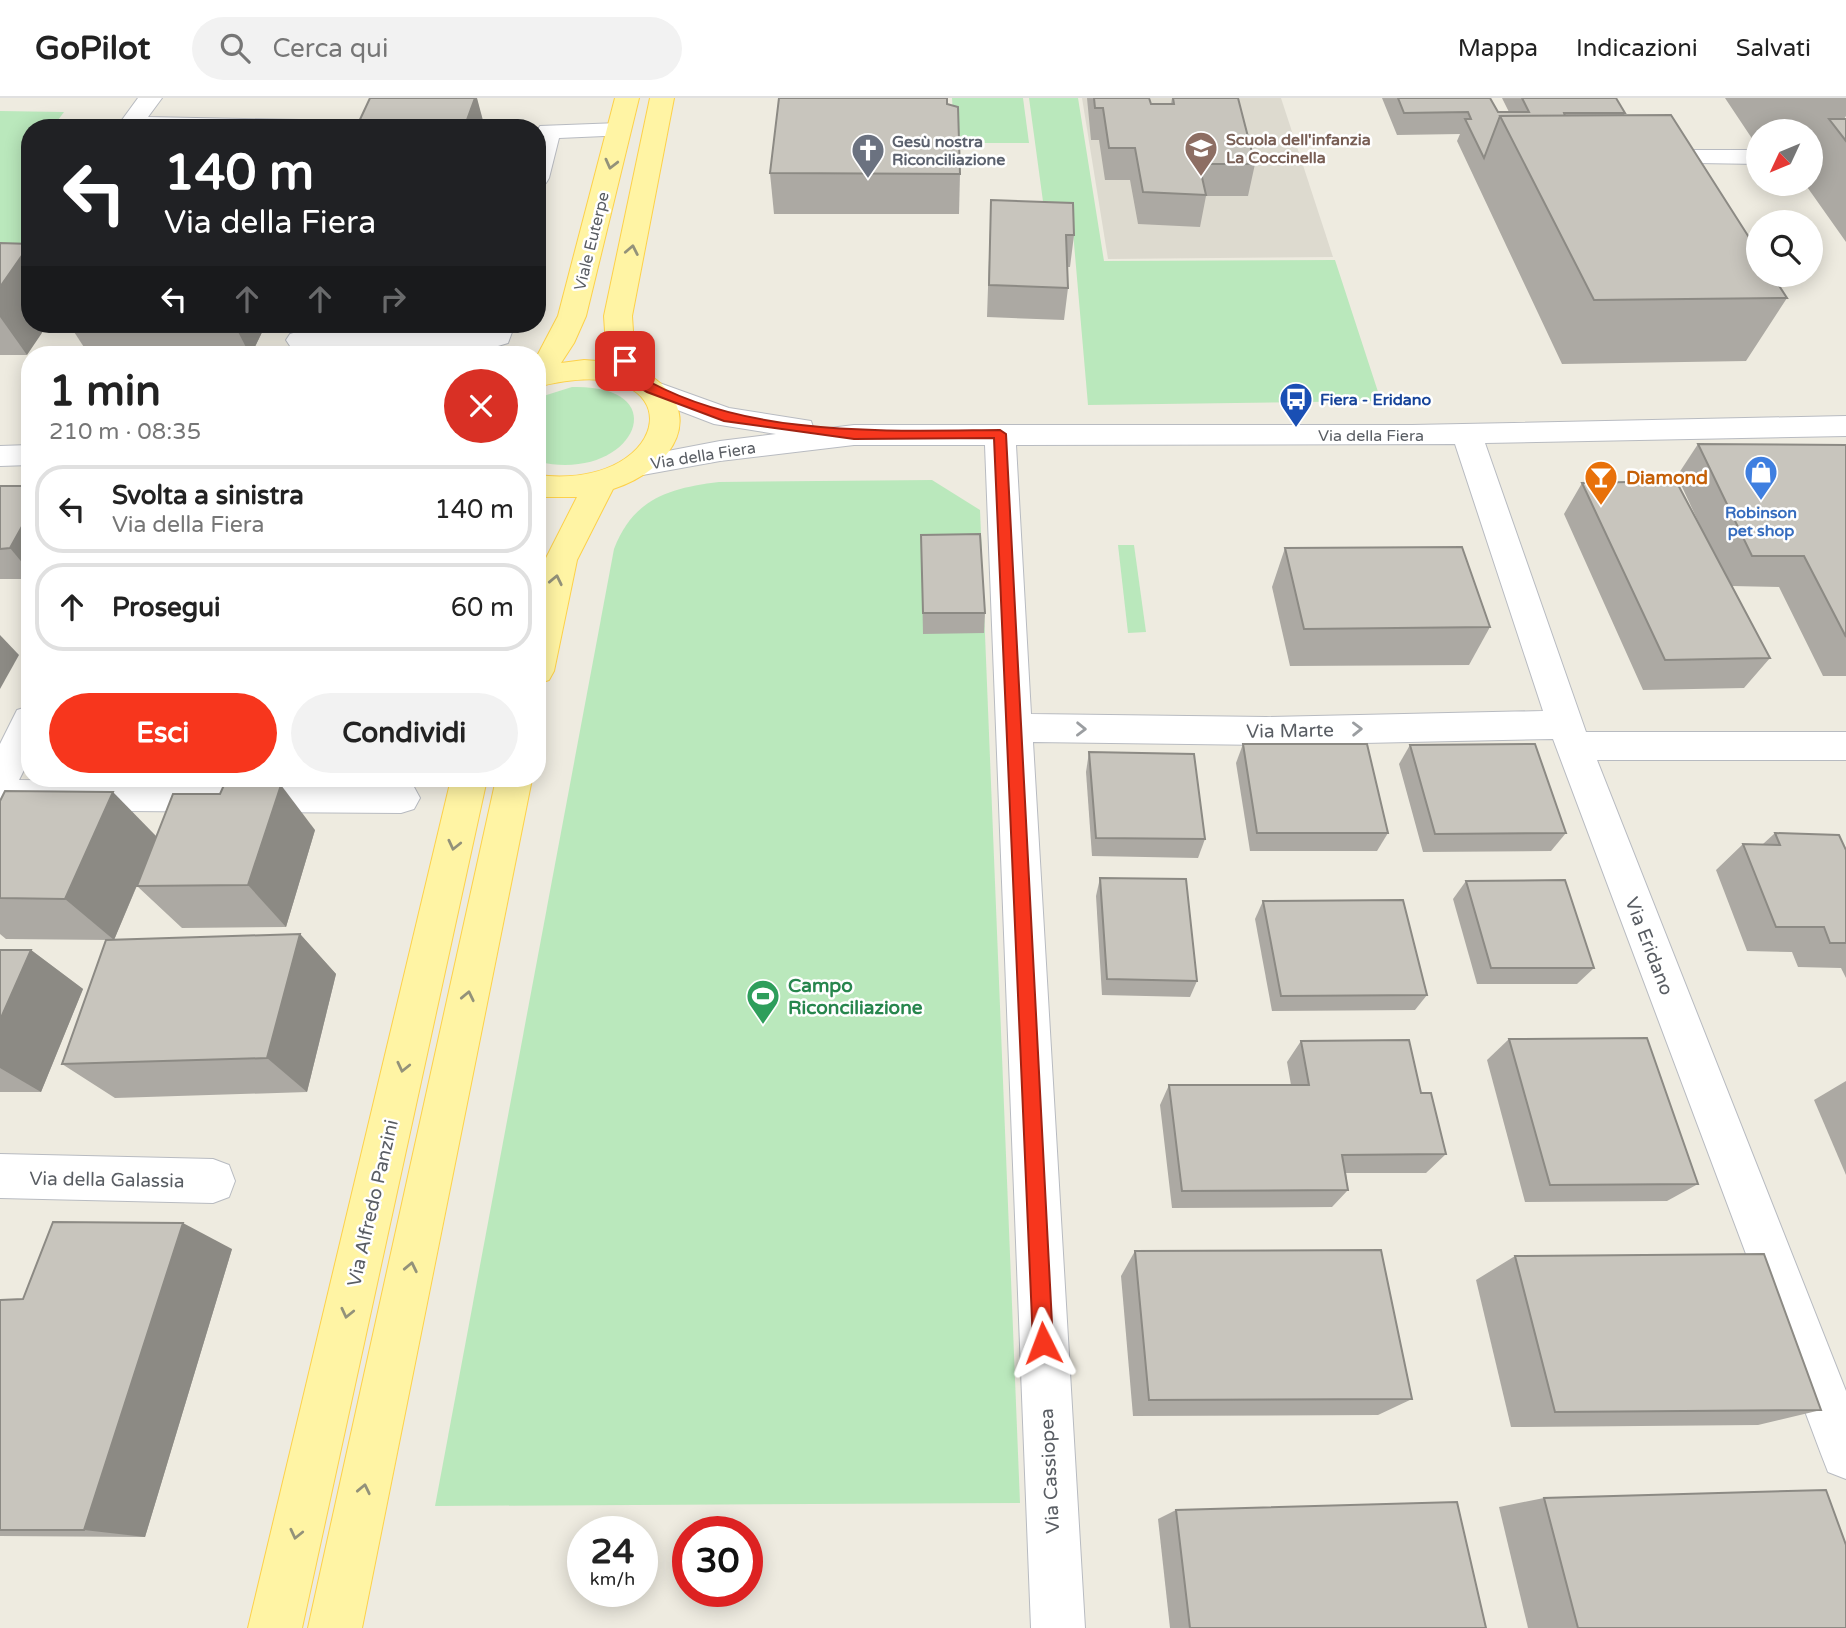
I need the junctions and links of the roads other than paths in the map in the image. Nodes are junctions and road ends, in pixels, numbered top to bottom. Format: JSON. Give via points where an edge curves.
{"nodes":[{"id":1,"x":150,"y":98,"type":"edge"},
{"id":2,"x":627,"y":98,"type":"edge"},
{"id":3,"x":662,"y":98,"type":"edge"},
{"id":4,"x":135,"y":119,"type":"edge"},
{"id":5,"x":619,"y":130,"type":"junction"},
{"id":6,"x":546,"y":131,"type":"edge"},
{"id":7,"x":1618,"y":157,"type":"edge"},
{"id":8,"x":1746,"y":157,"type":"edge"},
{"id":9,"x":499,"y":333,"type":"edge"},
{"id":10,"x":300,"y":340,"type":"dead end"},
{"id":11,"x":546,"y":364,"type":"edge"},
{"id":12,"x":546,"y":376,"type":"edge"},
{"id":13,"x":641,"y":383,"type":"junction"},
{"id":14,"x":1846,"y":426,"type":"edge"},
{"id":15,"x":1467,"y":433,"type":"junction"},
{"id":16,"x":1000,"y":434,"type":"junction"},
{"id":17,"x":854,"y":435,"type":"junction"},
{"id":18,"x":21,"y":455,"type":"edge"},
{"id":19,"x":0,"y":456,"type":"edge"},
{"id":20,"x":637,"y":466,"type":"junction"},
{"id":21,"x":600,"y":483,"type":"junction"},
{"id":22,"x":546,"y":492,"type":"edge"},
{"id":23,"x":546,"y":629,"type":"edge"},
{"id":24,"x":1013,"y":728,"type":"junction"},
{"id":25,"x":1570,"y":736,"type":"junction"},
{"id":26,"x":21,"y":738,"type":"edge"},
{"id":27,"x":1846,"y":746,"type":"edge"},
{"id":28,"x":0,"y":781,"type":"edge"},
{"id":29,"x":467,"y":787,"type":"edge"},
{"id":30,"x":512,"y":787,"type":"edge"},
{"id":31,"x":0,"y":794,"type":"edge"},
{"id":32,"x":401,"y":798,"type":"dead end"},
{"id":33,"x":0,"y":1176,"type":"edge"},
{"id":34,"x":213,"y":1181,"type":"dead end"},
{"id":35,"x":1846,"y":1454,"type":"edge"},
{"id":36,"x":275,"y":1628,"type":"edge"},
{"id":37,"x":335,"y":1628,"type":"edge"},
{"id":38,"x":1058,"y":1628,"type":"edge"}],
"edges":[{"from":1,"to":4,"type":"street"},
{"from":2,"to":5,"type":"main road","name":"Viale Euterpe"},
{"from":13,"to":3,"type":"main road","one_way":true,"via":[[620,346],[618,316]]},
{"from":5,"to":6,"type":"street"},
{"from":5,"to":11,"type":"main road","name":"Viale Euterpe","one_way":true,"via":[[572,316]]},
{"from":7,"to":8,"type":"street"},
{"from":9,"to":10,"type":"street","via":[[498,337]]},
{"from":12,"to":13,"type":"main road","via":[[579,369],[613,371]]},
{"from":13,"to":17,"type":"street","name":"Via della Fiera","via":[[724,417]]},
{"from":13,"to":20,"type":"main road","via":[[661,401],[666,426],[652,453]]},
{"from":14,"to":15,"type":"street","name":"Via della Fiera"},
{"from":15,"to":16,"type":"street","name":"Via della Fiera"},
{"from":15,"to":25,"type":"street","name":"Via Eridano"},
{"from":16,"to":17,"type":"street","name":"Via della Fiera"},
{"from":16,"to":24,"type":"street","name":"Via Cassiopea"},
{"from":17,"to":20,"type":"street","name":"Via della Fiera","via":[[720,450]]},
{"from":18,"to":19,"type":"street"},
{"from":20,"to":21,"type":"main road"},
{"from":21,"to":22,"type":"main road"},
{"from":23,"to":21,"type":"main road","one_way":true,"via":[[561,560]]},
{"from":24,"to":25,"type":"street","name":"Via Marte","one_way":true},
{"from":24,"to":38,"type":"street","name":"Via Cassiopea"},
{"from":25,"to":27,"type":"street","name":"Via Marte"},
{"from":25,"to":35,"type":"street","name":"Via Eridano"},
{"from":26,"to":28,"type":"street"},
{"from":29,"to":36,"type":"main road","name":"Via Alfredo Panzini","one_way":true},
{"from":37,"to":30,"type":"main road","one_way":true},
{"from":31,"to":32,"type":"street"},
{"from":33,"to":34,"type":"street","name":"Via della Galassia"}]}
